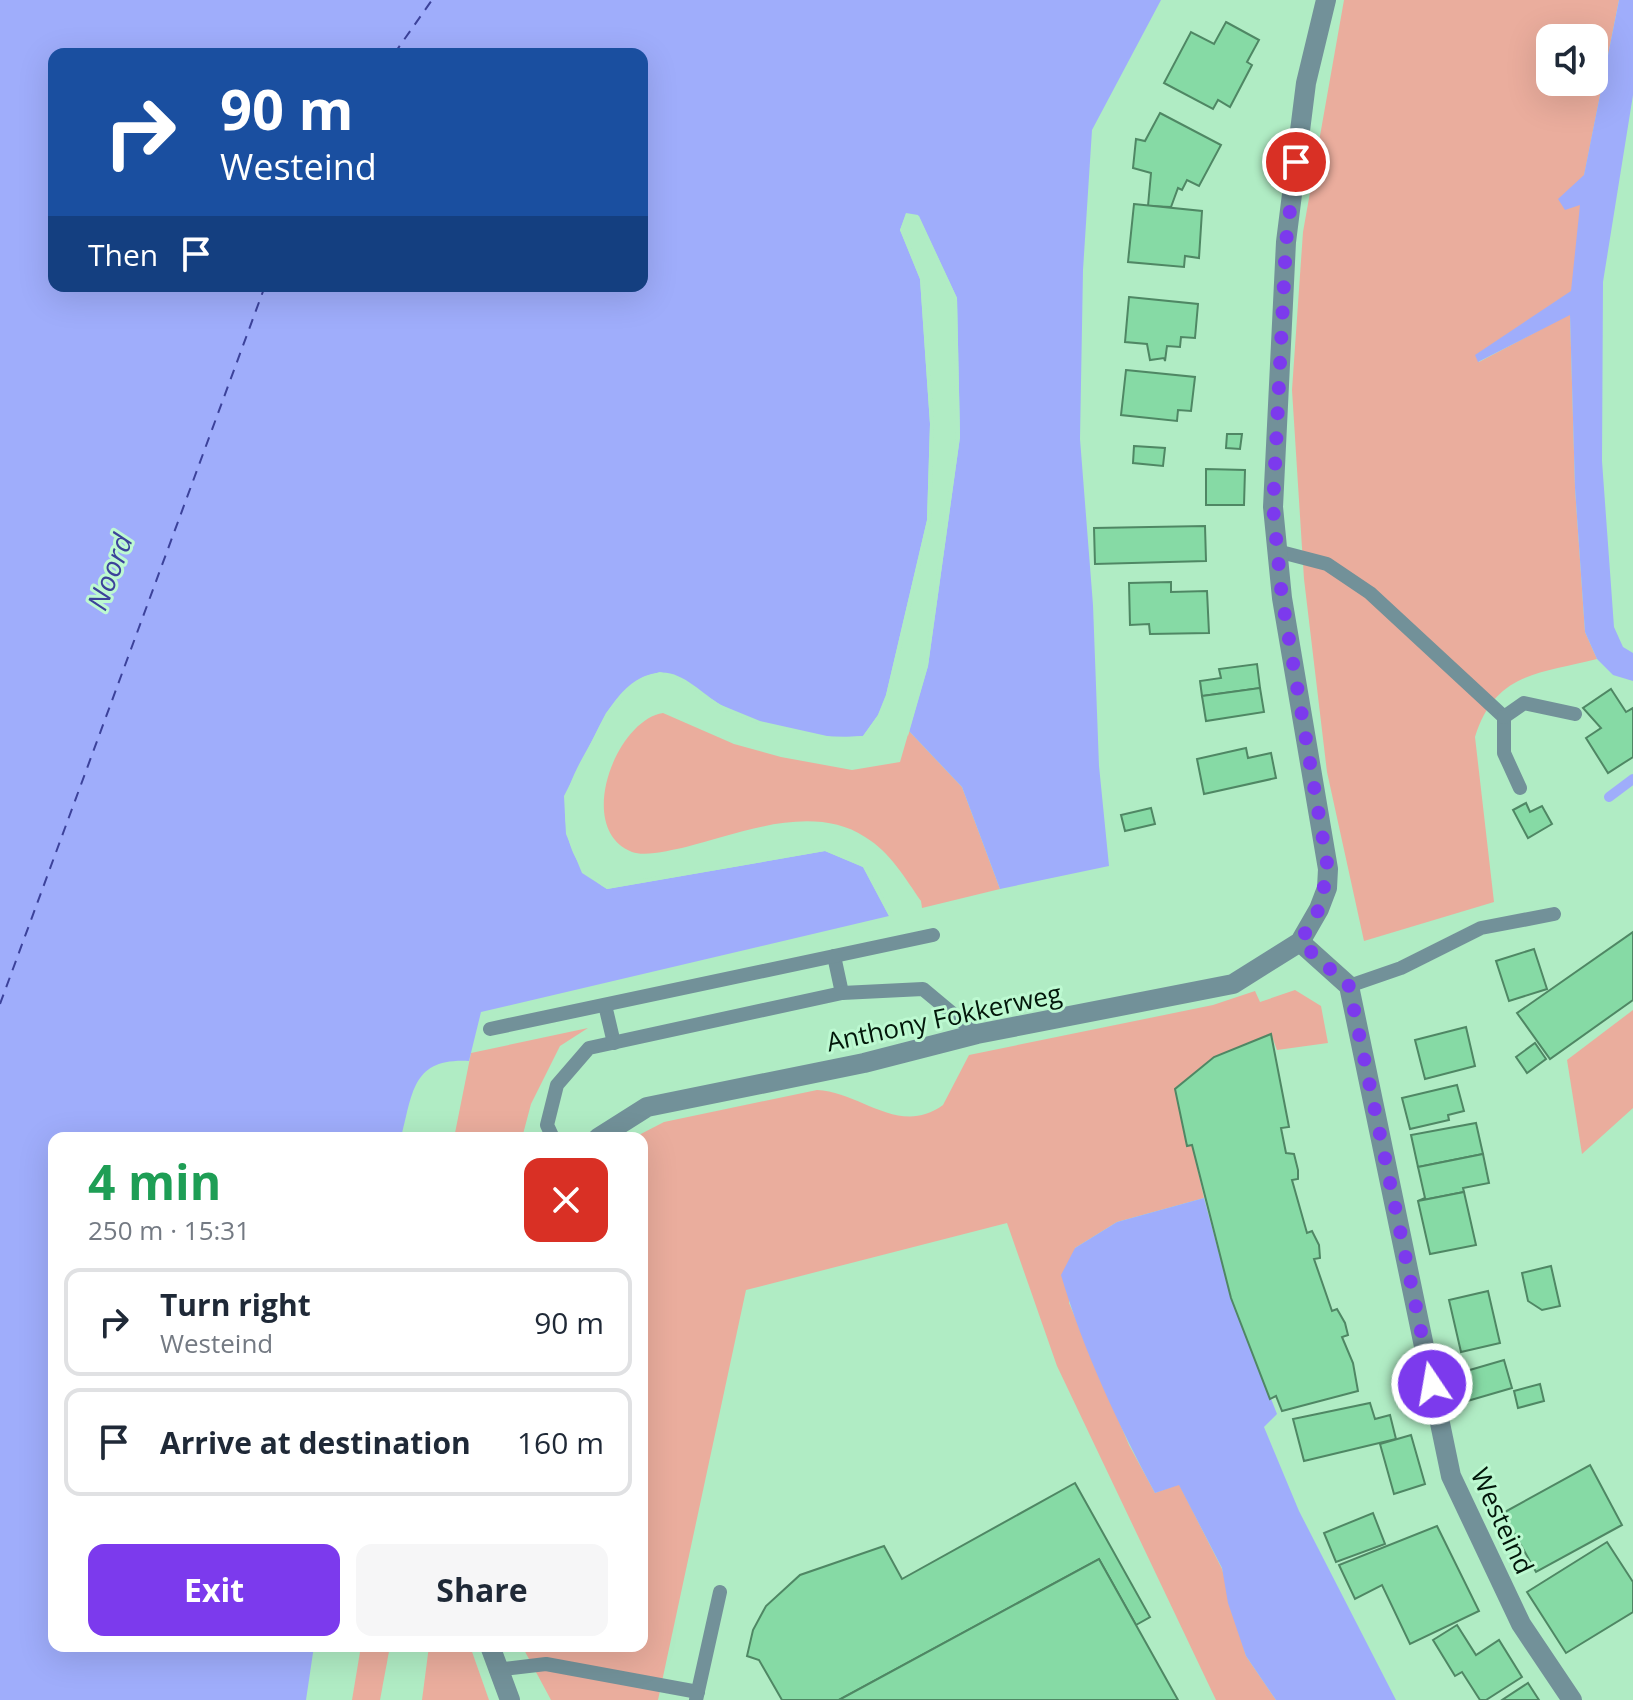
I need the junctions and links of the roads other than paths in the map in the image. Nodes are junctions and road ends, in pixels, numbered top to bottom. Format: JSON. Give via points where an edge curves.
{"nodes":[{"id":1,"x":1326,"y":0,"type":"edge"},
{"id":2,"x":1277,"y":551,"type":"junction"},
{"id":3,"x":1575,"y":714,"type":"dead end"},
{"id":4,"x":1504,"y":717,"type":"junction"},
{"id":5,"x":1520,"y":788,"type":"dead end"},
{"id":6,"x":1554,"y":914,"type":"dead end"},
{"id":7,"x":933,"y":935,"type":"dead end"},
{"id":8,"x":1300,"y":942,"type":"junction"},
{"id":9,"x":834,"y":956,"type":"junction"},
{"id":10,"x":1349,"y":986,"type":"junction"},
{"id":11,"x":842,"y":993,"type":"junction"},
{"id":12,"x":605,"y":1005,"type":"junction"},
{"id":13,"x":490,"y":1029,"type":"dead end"},
{"id":14,"x":977,"y":1034,"type":"junction"},
{"id":15,"x":614,"y":1043,"type":"junction"},
{"id":16,"x":550,"y":1132,"type":"edge"},
{"id":17,"x":607,"y":1132,"type":"edge"},
{"id":18,"x":720,"y":1592,"type":"dead end"},
{"id":19,"x":492,"y":1652,"type":"edge"},
{"id":20,"x":496,"y":1670,"type":"junction"},
{"id":21,"x":697,"y":1696,"type":"edge"},
{"id":22,"x":510,"y":1700,"type":"edge"},
{"id":23,"x":1572,"y":1700,"type":"edge"}],
"edges":[{"from":1,"to":2,"type":"street","via":[[1306,83],[1286,242],[1273,507]]},
{"from":2,"to":4,"type":"lane","via":[[1327,564],[1370,593]]},
{"from":2,"to":8,"type":"street","via":[[1328,869],[1319,909]]},
{"from":3,"to":4,"type":"lane","via":[[1524,703]]},
{"from":4,"to":5,"type":"lane","via":[[1504,753]]},
{"from":6,"to":10,"type":"lane","via":[[1481,928],[1401,968]]},
{"from":7,"to":9,"type":"lane"},
{"from":8,"to":10,"type":"street"},
{"from":8,"to":14,"type":"street","name":"Anthony Fokkerweg","via":[[1233,984]]},
{"from":9,"to":11,"type":"lane"},
{"from":9,"to":12,"type":"lane"},
{"from":10,"to":23,"type":"street","name":"Westeind","via":[[1451,1476],[1521,1624]]},
{"from":11,"to":14,"type":"lane","via":[[923,989]]},
{"from":11,"to":15,"type":"lane"},
{"from":12,"to":13,"type":"lane"},
{"from":12,"to":15,"type":"lane"},
{"from":14,"to":17,"type":"street","name":"Anthony Fokkerweg","via":[[647,1107]]},
{"from":15,"to":16,"type":"lane","via":[[589,1048],[557,1085],[547,1125]]},
{"from":18,"to":21,"type":"lane"},
{"from":19,"to":20,"type":"street"},
{"from":20,"to":21,"type":"lane","via":[[546,1664]]},
{"from":20,"to":22,"type":"street"}]}
